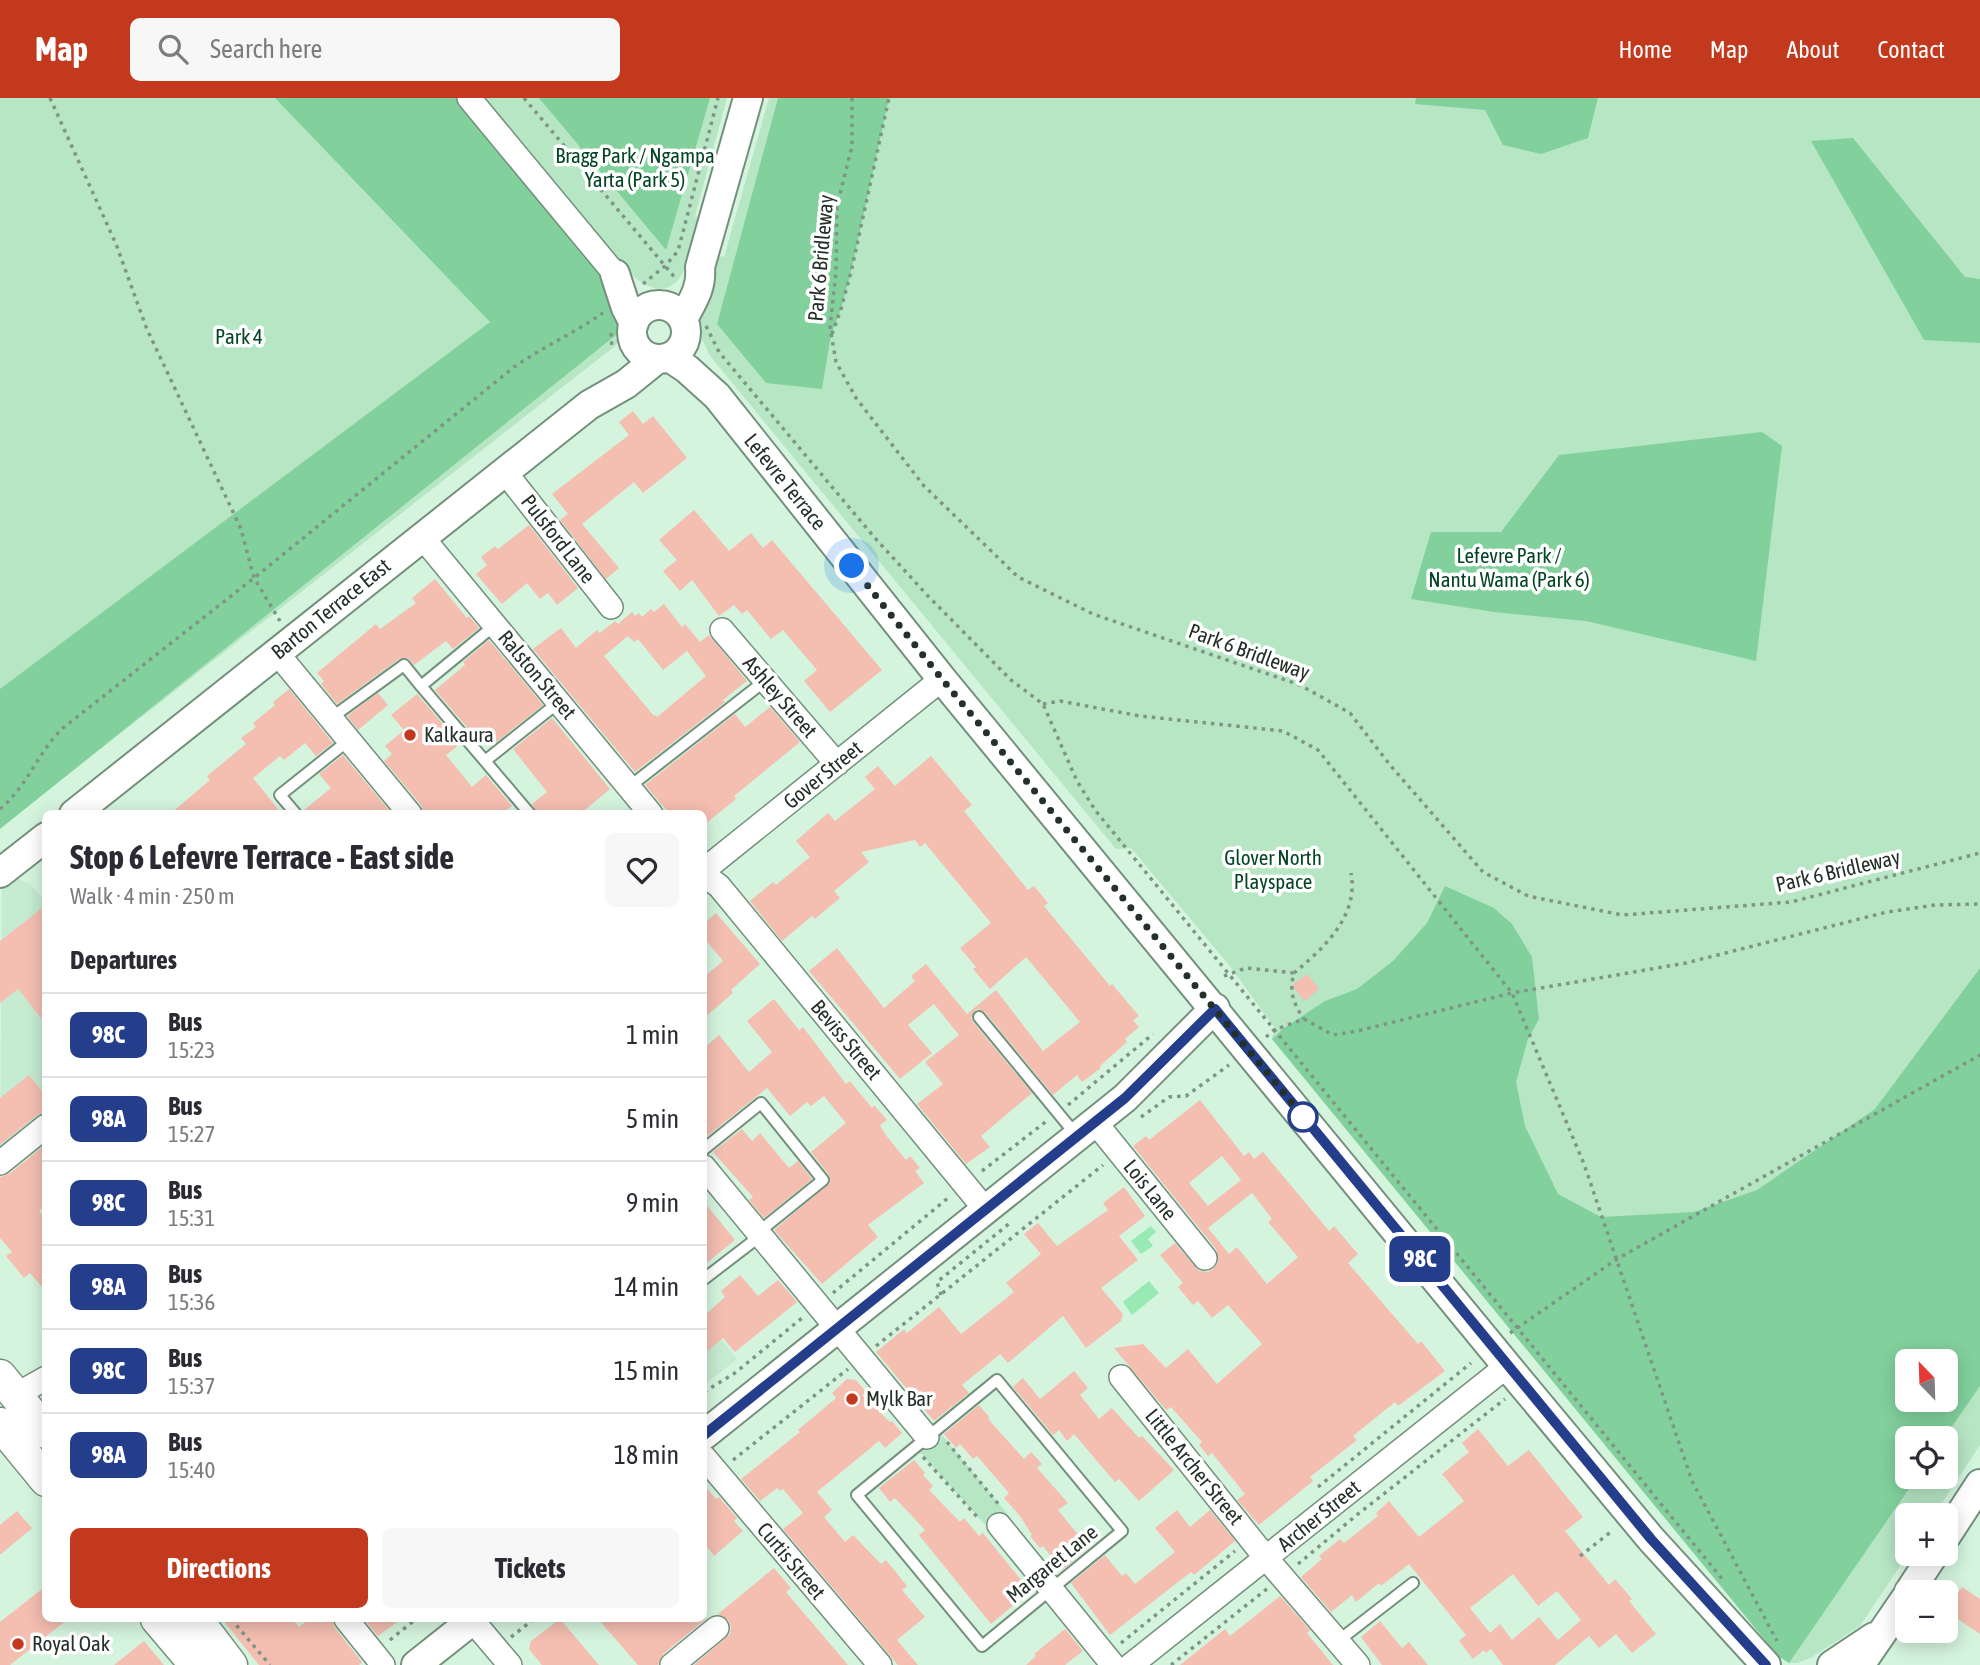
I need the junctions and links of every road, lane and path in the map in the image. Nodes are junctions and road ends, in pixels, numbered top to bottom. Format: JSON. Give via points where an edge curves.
{"nodes":[{"id":1,"x":50,"y":98,"type":"edge"},
{"id":2,"x":469,"y":98,"type":"edge"},
{"id":3,"x":524,"y":98,"type":"edge"},
{"id":4,"x":718,"y":98,"type":"edge"},
{"id":5,"x":748,"y":98,"type":"edge"},
{"id":6,"x":852,"y":98,"type":"edge"},
{"id":7,"x":889,"y":98,"type":"edge"},
{"id":8,"x":665,"y":266,"type":"junction"},
{"id":9,"x":689,"y":273,"type":"junction"},
{"id":10,"x":615,"y":274,"type":"joint"},
{"id":11,"x":658,"y":324,"type":"junction"},
{"id":12,"x":831,"y":335,"type":"junction"},
{"id":13,"x":505,"y":472,"type":"junction"},
{"id":14,"x":422,"y":537,"type":"junction"},
{"id":15,"x":254,"y":578,"type":"junction"},
{"id":16,"x":611,"y":607,"type":"dead end"},
{"id":17,"x":495,"y":625,"type":"junction"},
{"id":18,"x":722,"y":630,"type":"dead end"},
{"id":19,"x":284,"y":647,"type":"junction"},
{"id":20,"x":942,"y":679,"type":"junction"},
{"id":21,"x":766,"y":680,"type":"junction"},
{"id":22,"x":421,"y":686,"type":"junction"},
{"id":23,"x":559,"y":702,"type":"junction"},
{"id":24,"x":1043,"y":704,"type":"junction"},
{"id":25,"x":331,"y":718,"type":"junction"},
{"id":26,"x":349,"y":740,"type":"junction"},
{"id":27,"x":485,"y":761,"type":"junction"},
{"id":28,"x":836,"y":764,"type":"junction"},
{"id":29,"x":629,"y":787,"type":"junction"},
{"id":30,"x":0,"y":809,"type":"edge"},
{"id":31,"x":79,"y":810,"type":"edge"},
{"id":32,"x":293,"y":810,"type":"edge"},
{"id":33,"x":407,"y":810,"type":"edge"},
{"id":34,"x":527,"y":810,"type":"edge"},
{"id":35,"x":648,"y":810,"type":"edge"},
{"id":36,"x":42,"y":840,"type":"edge"},
{"id":37,"x":1980,"y":853,"type":"edge"},
{"id":38,"x":707,"y":871,"type":"edge"},
{"id":39,"x":0,"y":873,"type":"edge"},
{"id":40,"x":1351,"y":873,"type":"dead end"},
{"id":41,"x":707,"y":876,"type":"edge"},
{"id":42,"x":1980,"y":904,"type":"edge"},
{"id":43,"x":1294,"y":973,"type":"junction"},
{"id":44,"x":1226,"y":975,"type":"junction"},
{"id":45,"x":1512,"y":993,"type":"junction"},
{"id":46,"x":1215,"y":1009,"type":"junction"},
{"id":47,"x":979,"y":1017,"type":"dead end"},
{"id":48,"x":1304,"y":1019,"type":"junction"},
{"id":49,"x":1162,"y":1027,"type":"dead end"},
{"id":50,"x":1274,"y":1030,"type":"junction"},
{"id":51,"x":1233,"y":1031,"type":"junction"},
{"id":52,"x":1980,"y":1055,"type":"edge"},
{"id":53,"x":1222,"y":1059,"type":"dead end"},
{"id":54,"x":1125,"y":1098,"type":"junction"},
{"id":55,"x":1058,"y":1112,"type":"junction"},
{"id":56,"x":42,"y":1129,"type":"edge"},
{"id":57,"x":1101,"y":1137,"type":"junction"},
{"id":58,"x":707,"y":1148,"type":"edge"},
{"id":59,"x":0,"y":1163,"type":"edge"},
{"id":60,"x":707,"y":1171,"type":"edge"},
{"id":61,"x":965,"y":1184,"type":"junction"},
{"id":62,"x":985,"y":1209,"type":"junction"},
{"id":63,"x":1013,"y":1220,"type":"dead end"},
{"id":64,"x":760,"y":1236,"type":"junction"},
{"id":65,"x":1205,"y":1258,"type":"dead end"},
{"id":66,"x":1616,"y":1259,"type":"junction"},
{"id":67,"x":707,"y":1277,"type":"edge"},
{"id":68,"x":941,"y":1294,"type":"junction"},
{"id":69,"x":827,"y":1297,"type":"dead end"},
{"id":70,"x":808,"y":1313,"type":"dead end"},
{"id":71,"x":837,"y":1328,"type":"junction"},
{"id":72,"x":1517,"y":1328,"type":"junction"},
{"id":73,"x":872,"y":1350,"type":"dead end"},
{"id":74,"x":1489,"y":1359,"type":"junction"},
{"id":75,"x":855,"y":1363,"type":"dead end"},
{"id":76,"x":1121,"y":1377,"type":"dead end"},
{"id":77,"x":42,"y":1383,"type":"edge"},
{"id":78,"x":707,"y":1390,"type":"edge"},
{"id":79,"x":1504,"y":1398,"type":"dead end"},
{"id":80,"x":16,"y":1414,"type":"edge"},
{"id":81,"x":707,"y":1433,"type":"edge"},
{"id":82,"x":926,"y":1438,"type":"junction"},
{"id":83,"x":707,"y":1461,"type":"edge"},
{"id":84,"x":730,"y":1462,"type":"dead end"},
{"id":85,"x":42,"y":1471,"type":"edge"},
{"id":86,"x":1980,"y":1484,"type":"edge"},
{"id":87,"x":1316,"y":1489,"type":"dead end"},
{"id":88,"x":994,"y":1517,"type":"junction"},
{"id":89,"x":1958,"y":1518,"type":"edge"},
{"id":90,"x":1612,"y":1531,"type":"dead end"},
{"id":91,"x":1245,"y":1543,"type":"dead end"},
{"id":92,"x":1580,"y":1556,"type":"dead end"},
{"id":93,"x":1266,"y":1558,"type":"junction"},
{"id":94,"x":1292,"y":1569,"type":"dead end"},
{"id":95,"x":1275,"y":1581,"type":"dead end"},
{"id":96,"x":1413,"y":1583,"type":"dead end"},
{"id":97,"x":1725,"y":1583,"type":"dead end"},
{"id":98,"x":1051,"y":1590,"type":"junction"},
{"id":99,"x":1895,"y":1614,"type":"edge"},
{"id":100,"x":159,"y":1622,"type":"edge"},
{"id":101,"x":197,"y":1622,"type":"edge"},
{"id":102,"x":234,"y":1622,"type":"edge"},
{"id":103,"x":348,"y":1622,"type":"edge"},
{"id":104,"x":469,"y":1622,"type":"edge"},
{"id":105,"x":475,"y":1622,"type":"edge"},
{"id":106,"x":717,"y":1628,"type":"dead end"},
{"id":107,"x":1884,"y":1631,"type":"junction"},
{"id":108,"x":1769,"y":1636,"type":"dead end"},
{"id":109,"x":1338,"y":1641,"type":"junction"},
{"id":110,"x":1774,"y":1653,"type":"edge"},
{"id":111,"x":1115,"y":1656,"type":"edge"},
{"id":112,"x":195,"y":1665,"type":"edge"},
{"id":113,"x":230,"y":1665,"type":"edge"},
{"id":114,"x":270,"y":1665,"type":"edge"},
{"id":115,"x":383,"y":1665,"type":"edge"},
{"id":116,"x":416,"y":1665,"type":"edge"},
{"id":117,"x":510,"y":1665,"type":"edge"},
{"id":118,"x":672,"y":1665,"type":"edge"},
{"id":119,"x":880,"y":1665,"type":"edge"},
{"id":120,"x":1131,"y":1665,"type":"edge"},
{"id":121,"x":1171,"y":1665,"type":"edge"},
{"id":122,"x":1358,"y":1665,"type":"edge"},
{"id":123,"x":1832,"y":1665,"type":"edge"},
{"id":124,"x":1860,"y":1665,"type":"edge"}],
"edges":[{"from":1,"to":15,"type":"path","via":[[116,244],[146,327],[241,529]]},
{"from":2,"to":10,"type":"street"},
{"from":3,"to":8,"type":"path"},
{"from":4,"to":8,"type":"path","via":[[678,251]]},
{"from":5,"to":9,"type":"street","name":"Barton Terrace East"},
{"from":6,"to":12,"type":"path","name":"Park 6 Bridleway","via":[[852,146],[837,206]]},
{"from":7,"to":12,"type":"path","via":[[851,272]]},
{"from":8,"to":9,"type":"path"},
{"from":8,"to":11,"type":"path"},
{"from":9,"to":11,"type":"street","name":"Barton Terrace East","via":[[701,282],[694,300]]},
{"from":10,"to":11,"type":"street","name":"Lefevre Terrace","via":[[626,308]]},
{"from":11,"to":13,"type":"street","name":"Barton Terrace East","via":[[589,405]]},
{"from":11,"to":15,"type":"path","via":[[577,331],[539,349]]},
{"from":11,"to":20,"type":"street","name":"Lefevre Terrace","via":[[703,365],[717,396]]},
{"from":11,"to":24,"type":"path","via":[[719,352],[928,596],[1011,680]]},
{"from":12,"to":37,"type":"path","name":"Park 6 Bridleway","via":[[836,362],[864,409],[924,486],[1018,577],[1094,614],[1300,685],[1350,713],[1483,872],[1528,896],[1622,915],[1791,902]]},
{"from":13,"to":14,"type":"street","name":"Barton Terrace East"},
{"from":13,"to":16,"type":"street","name":"Pulsford Lane"},
{"from":14,"to":17,"type":"street","name":"Ralston Street"},
{"from":14,"to":19,"type":"street","name":"Barton Terrace East"},
{"from":15,"to":19,"type":"path"},
{"from":15,"to":30,"type":"path","via":[[63,728]]},
{"from":17,"to":22,"type":"lane"},
{"from":17,"to":23,"type":"street","name":"Ralston Street"},
{"from":18,"to":21,"type":"street","name":"Ashley Street"},
{"from":19,"to":25,"type":"street"},
{"from":19,"to":31,"type":"street","name":"Barton Terrace East"},
{"from":20,"to":28,"type":"street","name":"Gover Street"},
{"from":20,"to":46,"type":"street","name":"Lefevre Terrace"},
{"from":21,"to":28,"type":"street","name":"Ashley Street"},
{"from":21,"to":29,"type":"lane"},
{"from":22,"to":25,"type":"lane","via":[[404,665]]},
{"from":22,"to":27,"type":"lane"},
{"from":23,"to":27,"type":"lane"},
{"from":23,"to":29,"type":"street","name":"Ralston Street"},
{"from":24,"to":44,"type":"path","via":[[1095,810]]},
{"from":24,"to":45,"type":"path","via":[[1060,701],[1140,716],[1283,731],[1318,750]]},
{"from":25,"to":26,"type":"street"},
{"from":26,"to":32,"type":"lane","via":[[280,795]]},
{"from":26,"to":33,"type":"street"},
{"from":27,"to":34,"type":"lane"},
{"from":28,"to":38,"type":"street","name":"Gover Street"},
{"from":29,"to":35,"type":"street","name":"Ralston Street"},
{"from":36,"to":39,"type":"street"},
{"from":40,"to":43,"type":"path","via":[[1353,897],[1339,928]]},
{"from":41,"to":61,"type":"street","name":"Beviss Street"},
{"from":42,"to":45,"type":"path","via":[[1887,912],[1686,962]]},
{"from":43,"to":44,"type":"path","via":[[1246,968]]},
{"from":43,"to":48,"type":"path","via":[[1290,987]]},
{"from":44,"to":50,"type":"path"},
{"from":45,"to":48,"type":"path","via":[[1333,1035]]},
{"from":45,"to":66,"type":"path","via":[[1584,1164]]},
{"from":46,"to":51,"type":"street","name":"Lefevre Terrace"},
{"from":46,"to":54,"type":"street"},
{"from":47,"to":55,"type":"lane"},
{"from":48,"to":50,"type":"path"},
{"from":49,"to":55,"type":"path"},
{"from":50,"to":72,"type":"path"},
{"from":51,"to":54,"type":"street"},
{"from":51,"to":74,"type":"street","name":"Lefevre Terrace"},
{"from":52,"to":66,"type":"path"},
{"from":53,"to":57,"type":"path","via":[[1230,1065],[1186,1096],[1169,1097]]},
{"from":54,"to":57,"type":"street"},
{"from":55,"to":57,"type":"lane"},
{"from":55,"to":61,"type":"path"},
{"from":56,"to":59,"type":"street"},
{"from":57,"to":62,"type":"street"},
{"from":57,"to":65,"type":"street","name":"Lois Lane"},
{"from":57,"to":68,"type":"path"},
{"from":58,"to":64,"type":"lane","via":[[761,1103],[823,1180]]},
{"from":60,"to":64,"type":"street"},
{"from":61,"to":62,"type":"street","name":"Beviss Street"},
{"from":61,"to":69,"type":"path"},
{"from":62,"to":71,"type":"street"},
{"from":63,"to":68,"type":"path","via":[[937,1282]]},
{"from":64,"to":67,"type":"lane"},
{"from":64,"to":71,"type":"street"},
{"from":66,"to":72,"type":"path"},
{"from":66,"to":110,"type":"path","via":[[1692,1481]]},
{"from":68,"to":73,"type":"path"},
{"from":70,"to":78,"type":"path"},
{"from":71,"to":81,"type":"street"},
{"from":71,"to":82,"type":"street"},
{"from":72,"to":74,"type":"path"},
{"from":72,"to":97,"type":"path"},
{"from":74,"to":87,"type":"path"},
{"from":74,"to":93,"type":"street","name":"Archer Street"},
{"from":74,"to":110,"type":"street","name":"Lefevre Terrace","via":[[1651,1539]]},
{"from":75,"to":84,"type":"path"},
{"from":76,"to":93,"type":"street","name":"Little Archer Street"},
{"from":77,"to":80,"type":"street"},
{"from":79,"to":94,"type":"path"},
{"from":80,"to":85,"type":"main road"},
{"from":82,"to":88,"type":"path"},
{"from":82,"to":88,"type":"path"},
{"from":82,"to":98,"type":"lane","name":"Margaret Lane","via":[[857,1495],[982,1646]]},
{"from":82,"to":98,"type":"lane","name":"Margaret Lane","via":[[997,1380],[1122,1531]]},
{"from":83,"to":119,"type":"street","name":"Curtis Street"},
{"from":86,"to":89,"type":"street"},
{"from":88,"to":98,"type":"street"},
{"from":90,"to":92,"type":"path"},
{"from":91,"to":111,"type":"path"},
{"from":93,"to":109,"type":"street","name":"Little Archer Street"},
{"from":93,"to":120,"type":"street","name":"Archer Street"},
{"from":95,"to":121,"type":"path"},
{"from":96,"to":109,"type":"lane"},
{"from":98,"to":111,"type":"street"},
{"from":99,"to":107,"type":"street"},
{"from":100,"to":112,"type":"main road"},
{"from":101,"to":113,"type":"main road"},
{"from":102,"to":114,"type":"path"},
{"from":103,"to":115,"type":"street"},
{"from":104,"to":116,"type":"street"},
{"from":105,"to":117,"type":"street"},
{"from":106,"to":118,"type":"street"},
{"from":107,"to":123,"type":"street"},
{"from":107,"to":124,"type":"street"},
{"from":108,"to":110,"type":"path"},
{"from":109,"to":122,"type":"street","name":"Little Archer Street"}]}
